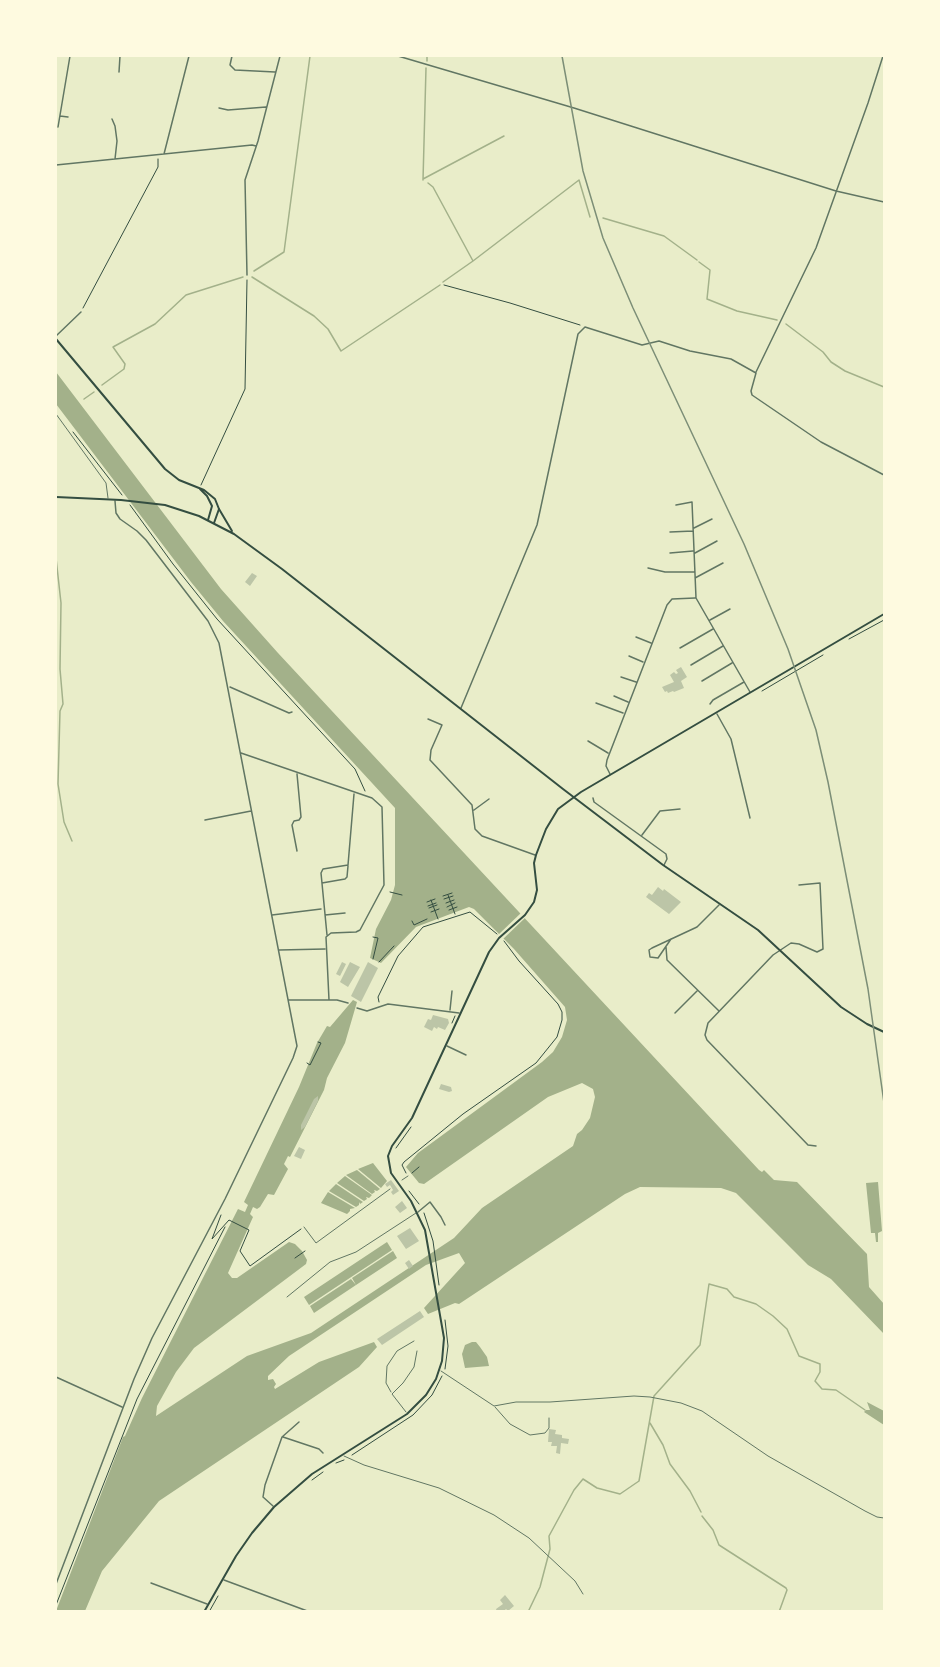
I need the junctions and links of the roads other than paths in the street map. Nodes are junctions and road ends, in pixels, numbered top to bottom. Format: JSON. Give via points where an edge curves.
{"nodes":[{"id":1,"x":70,"y":56,"type":"edge"},
{"id":2,"x":120,"y":56,"type":"edge"},
{"id":3,"x":189,"y":56,"type":"edge"},
{"id":4,"x":232,"y":56,"type":"edge"},
{"id":5,"x":280,"y":56,"type":"edge"},
{"id":6,"x":398,"y":56,"type":"edge"},
{"id":7,"x":882,"y":56,"type":"edge"},
{"id":8,"x":119,"y":72,"type":"dead end"},
{"id":9,"x":276,"y":72,"type":"junction"},
{"id":10,"x":267,"y":107,"type":"junction"},
{"id":11,"x":219,"y":108,"type":"dead end"},
{"id":12,"x":60,"y":116,"type":"junction"},
{"id":13,"x":68,"y":117,"type":"dead end"},
{"id":14,"x":112,"y":119,"type":"dead end"},
{"id":15,"x":57,"y":127,"type":"dead end"},
{"id":16,"x":256,"y":146,"type":"junction"},
{"id":17,"x":164,"y":154,"type":"junction"},
{"id":18,"x":115,"y":159,"type":"junction"},
{"id":19,"x":56,"y":165,"type":"edge"},
{"id":20,"x":836,"y":191,"type":"junction"},
{"id":21,"x":885,"y":202,"type":"edge"},
{"id":22,"x":247,"y":275,"type":"road end"},
{"id":23,"x":81,"y":312,"type":"road end"},
{"id":24,"x":56,"y":338,"type":"edge"},
{"id":25,"x":756,"y":373,"type":"junction"},
{"id":26,"x":56,"y":414,"type":"edge"},
{"id":27,"x":885,"y":475,"type":"edge"},
{"id":28,"x":200,"y":489,"type":"junction"},
{"id":29,"x":56,"y":497,"type":"edge"},
{"id":30,"x":108,"y":500,"type":"junction"},
{"id":31,"x":115,"y":500,"type":"junction"},
{"id":32,"x":676,"y":505,"type":"dead end"},
{"id":33,"x":219,"y":509,"type":"junction"},
{"id":34,"x":712,"y":519,"type":"dead end"},
{"id":35,"x":208,"y":520,"type":"junction"},
{"id":36,"x":214,"y":523,"type":"junction"},
{"id":37,"x":693,"y":529,"type":"junction"},
{"id":38,"x":670,"y":532,"type":"dead end"},
{"id":39,"x":234,"y":534,"type":"junction"},
{"id":40,"x":717,"y":541,"type":"dead end"},
{"id":41,"x":694,"y":552,"type":"junction"},
{"id":42,"x":670,"y":553,"type":"dead end"},
{"id":43,"x":723,"y":563,"type":"dead end"},
{"id":44,"x":648,"y":568,"type":"dead end"},
{"id":45,"x":694,"y":572,"type":"junction"},
{"id":46,"x":694,"y":578,"type":"junction"},
{"id":47,"x":696,"y":598,"type":"junction"},
{"id":48,"x":730,"y":609,"type":"dead end"},
{"id":49,"x":885,"y":614,"type":"edge"},
{"id":50,"x":709,"y":621,"type":"junction"},
{"id":51,"x":713,"y":629,"type":"junction"},
{"id":52,"x":636,"y":637,"type":"dead end"},
{"id":53,"x":652,"y":643,"type":"junction"},
{"id":54,"x":723,"y":646,"type":"junction"},
{"id":55,"x":680,"y":648,"type":"dead end"},
{"id":56,"x":629,"y":657,"type":"dead end"},
{"id":57,"x":644,"y":663,"type":"junction"},
{"id":58,"x":733,"y":663,"type":"junction"},
{"id":59,"x":691,"y":665,"type":"dead end"},
{"id":60,"x":621,"y":676,"type":"dead end"},
{"id":61,"x":702,"y":681,"type":"dead end"},
{"id":62,"x":636,"y":682,"type":"junction"},
{"id":63,"x":744,"y":682,"type":"junction"},
{"id":64,"x":229,"y":687,"type":"junction"},
{"id":65,"x":751,"y":692,"type":"junction"},
{"id":66,"x":614,"y":696,"type":"dead end"},
{"id":67,"x":629,"y":702,"type":"junction"},
{"id":68,"x":596,"y":703,"type":"dead end"},
{"id":69,"x":710,"y":704,"type":"dead end"},
{"id":70,"x":460,"y":709,"type":"junction"},
{"id":71,"x":292,"y":712,"type":"dead end"},
{"id":72,"x":716,"y":713,"type":"junction"},
{"id":73,"x":624,"y":714,"type":"junction"},
{"id":74,"x":428,"y":719,"type":"dead end"},
{"id":75,"x":588,"y":741,"type":"dead end"},
{"id":76,"x":241,"y":753,"type":"junction"},
{"id":77,"x":609,"y":754,"type":"junction"},
{"id":78,"x":297,"y":773,"type":"junction"},
{"id":79,"x":610,"y":774,"type":"junction"},
{"id":80,"x":355,"y":792,"type":"junction"},
{"id":81,"x":573,"y":797,"type":"junction"},
{"id":82,"x":593,"y":798,"type":"dead end"},
{"id":83,"x":489,"y":799,"type":"dead end"},
{"id":84,"x":680,"y":809,"type":"dead end"},
{"id":85,"x":252,"y":810,"type":"junction"},
{"id":86,"x":473,"y":810,"type":"junction"},
{"id":87,"x":750,"y":818,"type":"dead end"},
{"id":88,"x":205,"y":820,"type":"dead end"},
{"id":89,"x":641,"y":836,"type":"junction"},
{"id":90,"x":297,"y":852,"type":"dead end"},
{"id":91,"x":536,"y":855,"type":"junction"},
{"id":92,"x":348,"y":865,"type":"junction"},
{"id":93,"x":663,"y":866,"type":"junction"},
{"id":94,"x":322,"y":883,"type":"junction"},
{"id":95,"x":799,"y":885,"type":"dead end"},
{"id":96,"x":720,"y":904,"type":"junction"},
{"id":97,"x":321,"y":909,"type":"dead end"},
{"id":98,"x":345,"y":913,"type":"dead end"},
{"id":99,"x":272,"y":915,"type":"junction"},
{"id":100,"x":324,"y":915,"type":"junction"},
{"id":101,"x":327,"y":935,"type":"junction"},
{"id":102,"x":671,"y":939,"type":"junction"},
{"id":103,"x":666,"y":947,"type":"junction"},
{"id":104,"x":326,"y":949,"type":"junction"},
{"id":105,"x":278,"y":950,"type":"junction"},
{"id":106,"x":781,"y":950,"type":"junction"},
{"id":107,"x":698,"y":990,"type":"junction"},
{"id":108,"x":452,"y":992,"type":"dead end"},
{"id":109,"x":288,"y":1000,"type":"junction"},
{"id":110,"x":329,"y":1000,"type":"junction"},
{"id":111,"x":348,"y":1003,"type":"dead end"},
{"id":112,"x":357,"y":1008,"type":"dead end"},
{"id":113,"x":450,"y":1011,"type":"junction"},
{"id":114,"x":719,"y":1011,"type":"junction"},
{"id":115,"x":458,"y":1013,"type":"junction"},
{"id":116,"x":675,"y":1013,"type":"dead end"},
{"id":117,"x":885,"y":1032,"type":"edge"},
{"id":118,"x":446,"y":1046,"type":"junction"},
{"id":119,"x":466,"y":1055,"type":"dead end"},
{"id":120,"x":816,"y":1146,"type":"dead end"},
{"id":121,"x":408,"y":1176,"type":"road end"},
{"id":122,"x":402,"y":1180,"type":"dead end"},
{"id":123,"x":390,"y":1189,"type":"dead end"},
{"id":124,"x":418,"y":1212,"type":"junction"},
{"id":125,"x":445,"y":1226,"type":"dead end"},
{"id":126,"x":304,"y":1227,"type":"road end"},
{"id":127,"x":287,"y":1297,"type":"dead end"},
{"id":128,"x":414,"y":1341,"type":"dead end"},
{"id":129,"x":417,"y":1351,"type":"dead end"},
{"id":130,"x":440,"y":1371,"type":"junction"},
{"id":131,"x":56,"y":1377,"type":"edge"},
{"id":132,"x":392,"y":1394,"type":"junction"},
{"id":133,"x":494,"y":1406,"type":"junction"},
{"id":134,"x":123,"y":1408,"type":"junction"},
{"id":135,"x":407,"y":1414,"type":"junction"},
{"id":136,"x":549,"y":1418,"type":"dead end"},
{"id":137,"x":299,"y":1422,"type":"dead end"},
{"id":138,"x":282,"y":1437,"type":"junction"},
{"id":139,"x":323,"y":1453,"type":"dead end"},
{"id":140,"x":343,"y":1454,"type":"junction"},
{"id":141,"x":274,"y":1507,"type":"junction"},
{"id":142,"x":885,"y":1518,"type":"edge"},
{"id":143,"x":222,"y":1579,"type":"junction"},
{"id":144,"x":151,"y":1583,"type":"dead end"},
{"id":145,"x":56,"y":1584,"type":"edge"},
{"id":146,"x":583,"y":1594,"type":"dead end"},
{"id":147,"x":209,"y":1604,"type":"junction"},
{"id":148,"x":204,"y":1611,"type":"edge"},
{"id":149,"x":310,"y":1611,"type":"edge"}],
"edges":[{"from":1,"to":12,"type":"street"},
{"from":2,"to":8,"type":"street"},
{"from":3,"to":17,"type":"street"},
{"from":4,"to":9,"type":"street","via":[[230,65],[235,70]]},
{"from":5,"to":9,"type":"street"},
{"from":6,"to":20,"type":"street"},
{"from":7,"to":20,"type":"street"},
{"from":9,"to":10,"type":"street"},
{"from":10,"to":11,"type":"street"},
{"from":10,"to":16,"type":"street"},
{"from":12,"to":13,"type":"street"},
{"from":12,"to":15,"type":"street"},
{"from":14,"to":18,"type":"street","via":[[117,141]]},
{"from":16,"to":17,"type":"street"},
{"from":16,"to":22,"type":"street","via":[[245,180]]},
{"from":17,"to":18,"type":"street"},
{"from":18,"to":19,"type":"street"},
{"from":20,"to":21,"type":"street"},
{"from":20,"to":25,"type":"street","via":[[816,248]]},
{"from":23,"to":24,"type":"street"},
{"from":24,"to":28,"type":"main road","via":[[165,469]]},
{"from":25,"to":27,"type":"street","via":[[752,395],[825,444]]},
{"from":25,"to":70,"type":"street","via":[[728,358],[659,341],[642,345],[585,327],[578,334],[537,525]]},
{"from":26,"to":30,"type":"lane","via":[[106,483]]},
{"from":28,"to":33,"type":"main road","via":[[211,494]]},
{"from":28,"to":35,"type":"main road","via":[[212,506]]},
{"from":29,"to":30,"type":"main road"},
{"from":30,"to":31,"type":"main road"},
{"from":31,"to":35,"type":"main road","via":[[165,505]]},
{"from":31,"to":64,"type":"street","via":[[120,519],[146,540],[215,632]]},
{"from":32,"to":37,"type":"street","via":[[692,502]]},
{"from":33,"to":36,"type":"main road"},
{"from":33,"to":39,"type":"main road"},
{"from":34,"to":37,"type":"street"},
{"from":35,"to":36,"type":"main road"},
{"from":36,"to":39,"type":"main road"},
{"from":37,"to":38,"type":"street"},
{"from":37,"to":41,"type":"street"},
{"from":39,"to":70,"type":"main road"},
{"from":40,"to":41,"type":"street"},
{"from":41,"to":42,"type":"street"},
{"from":41,"to":45,"type":"street"},
{"from":43,"to":46,"type":"street"},
{"from":44,"to":45,"type":"street"},
{"from":45,"to":46,"type":"street"},
{"from":46,"to":47,"type":"street"},
{"from":47,"to":50,"type":"street"},
{"from":47,"to":53,"type":"street","via":[[669,600]]},
{"from":48,"to":50,"type":"street"},
{"from":49,"to":65,"type":"main road"},
{"from":50,"to":51,"type":"street"},
{"from":51,"to":54,"type":"street"},
{"from":51,"to":55,"type":"street"},
{"from":52,"to":53,"type":"street"},
{"from":53,"to":57,"type":"street"},
{"from":54,"to":58,"type":"street"},
{"from":54,"to":59,"type":"street"},
{"from":56,"to":57,"type":"street"},
{"from":57,"to":62,"type":"street"},
{"from":58,"to":61,"type":"street"},
{"from":58,"to":63,"type":"street"},
{"from":60,"to":62,"type":"street"},
{"from":62,"to":67,"type":"street"},
{"from":63,"to":65,"type":"street"},
{"from":63,"to":69,"type":"street"},
{"from":64,"to":71,"type":"street"},
{"from":64,"to":76,"type":"street"},
{"from":65,"to":72,"type":"main road"},
{"from":66,"to":67,"type":"street"},
{"from":67,"to":73,"type":"street"},
{"from":68,"to":73,"type":"street"},
{"from":70,"to":81,"type":"main road"},
{"from":72,"to":79,"type":"main road"},
{"from":72,"to":87,"type":"street","via":[[731,739]]},
{"from":73,"to":77,"type":"street"},
{"from":74,"to":86,"type":"street","via":[[442,725],[430,760]]},
{"from":75,"to":77,"type":"street"},
{"from":76,"to":78,"type":"street"},
{"from":76,"to":85,"type":"street"},
{"from":77,"to":79,"type":"street","via":[[606,766]]},
{"from":78,"to":80,"type":"street"},
{"from":78,"to":90,"type":"street","via":[[301,817],[292,825]]},
{"from":79,"to":81,"type":"main road"},
{"from":80,"to":92,"type":"street"},
{"from":80,"to":101,"type":"street","via":[[382,807],[383,887],[360,930]]},
{"from":81,"to":91,"type":"main road","via":[[558,809]]},
{"from":81,"to":93,"type":"main road"},
{"from":82,"to":89,"type":"street"},
{"from":83,"to":86,"type":"street"},
{"from":84,"to":89,"type":"street","via":[[660,811]]},
{"from":85,"to":88,"type":"street"},
{"from":85,"to":99,"type":"street"},
{"from":86,"to":91,"type":"street","via":[[475,829],[482,836]]},
{"from":89,"to":93,"type":"street","via":[[666,854]]},
{"from":91,"to":115,"type":"main road","via":[[533,904],[489,952]]},
{"from":92,"to":94,"type":"street","via":[[348,877]]},
{"from":92,"to":94,"type":"street","via":[[323,869]]},
{"from":93,"to":96,"type":"main road"},
{"from":94,"to":100,"type":"street"},
{"from":95,"to":106,"type":"street","via":[[820,883],[824,946],[819,952],[791,943]]},
{"from":96,"to":102,"type":"street","via":[[697,927]]},
{"from":96,"to":106,"type":"main road"},
{"from":97,"to":99,"type":"street"},
{"from":98,"to":100,"type":"street"},
{"from":99,"to":105,"type":"street"},
{"from":100,"to":101,"type":"street"},
{"from":101,"to":104,"type":"street"},
{"from":102,"to":103,"type":"street"},
{"from":102,"to":103,"type":"street","via":[[649,950],[650,957],[658,958]]},
{"from":103,"to":107,"type":"street","via":[[667,960]]},
{"from":104,"to":105,"type":"street"},
{"from":104,"to":110,"type":"street"},
{"from":105,"to":109,"type":"street"},
{"from":106,"to":114,"type":"street"},
{"from":106,"to":117,"type":"main road","via":[[841,1008]]},
{"from":107,"to":114,"type":"street"},
{"from":107,"to":116,"type":"street"},
{"from":108,"to":113,"type":"street"},
{"from":109,"to":110,"type":"street"},
{"from":109,"to":134,"type":"street","via":[[296,1052],[152,1338]]},
{"from":110,"to":111,"type":"street"},
{"from":112,"to":113,"type":"street","via":[[366,1011],[388,1004]]},
{"from":113,"to":115,"type":"street"},
{"from":114,"to":120,"type":"street","via":[[705,1029],[707,1040],[808,1145]]},
{"from":115,"to":118,"type":"main road"},
{"from":118,"to":119,"type":"street"},
{"from":118,"to":124,"type":"main road","via":[[388,1159],[389,1170]]},
{"from":121,"to":122,"type":"lane"},
{"from":123,"to":126,"type":"lane","via":[[316,1243]]},
{"from":124,"to":125,"type":"street","via":[[430,1202]]},
{"from":124,"to":127,"type":"lane","via":[[356,1252],[330,1262]]},
{"from":124,"to":130,"type":"main road","via":[[435,1266],[444,1347]]},
{"from":128,"to":132,"type":"lane","via":[[397,1351],[387,1366],[386,1383]]},
{"from":129,"to":132,"type":"lane","via":[[409,1375]]},
{"from":130,"to":133,"type":"lane"},
{"from":130,"to":135,"type":"main road","via":[[426,1395]]},
{"from":131,"to":134,"type":"street"},
{"from":132,"to":135,"type":"lane"},
{"from":133,"to":136,"type":"lane","via":[[510,1424],[530,1435],[545,1433]]},
{"from":133,"to":142,"type":"lane","via":[[634,1396],[681,1403],[715,1418],[768,1455],[865,1511]]},
{"from":134,"to":145,"type":"street"},
{"from":135,"to":140,"type":"main road"},
{"from":137,"to":138,"type":"street"},
{"from":138,"to":139,"type":"street"},
{"from":138,"to":141,"type":"street","via":[[263,1492]]},
{"from":140,"to":141,"type":"main road","via":[[293,1488]]},
{"from":140,"to":146,"type":"lane","via":[[439,1488],[494,1515],[529,1538],[575,1581]]},
{"from":141,"to":143,"type":"main road"},
{"from":143,"to":147,"type":"main road"},
{"from":143,"to":149,"type":"street"},
{"from":144,"to":147,"type":"street"},
{"from":147,"to":148,"type":"main road"}]}
